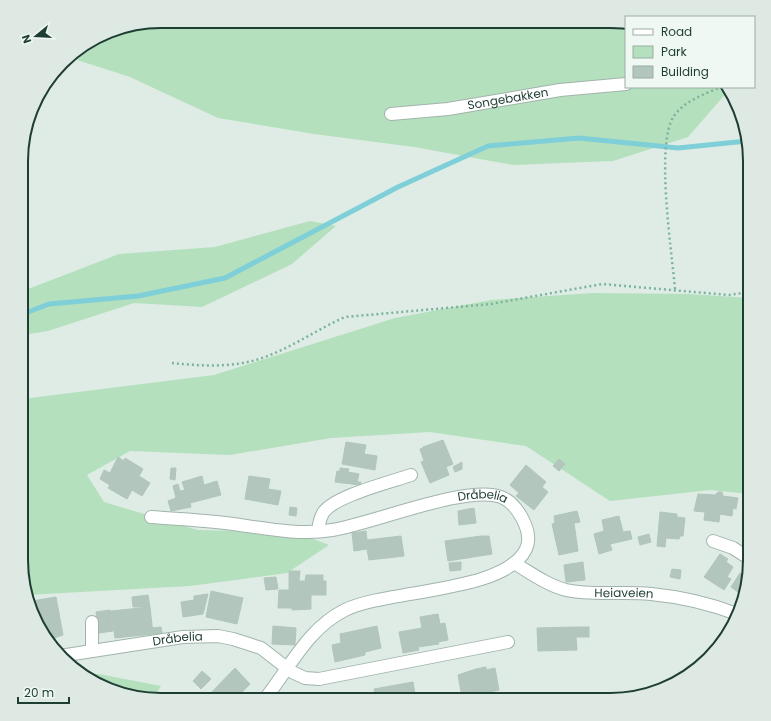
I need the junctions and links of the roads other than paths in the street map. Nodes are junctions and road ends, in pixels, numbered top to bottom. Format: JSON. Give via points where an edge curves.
{"nodes":[{"id":1,"x":625,"y":84,"type":"edge"},
{"id":2,"x":391,"y":114,"type":"dead end"},
{"id":3,"x":411,"y":475,"type":"dead end"},
{"id":4,"x":151,"y":517,"type":"dead end"},
{"id":5,"x":319,"y":531,"type":"junction"},
{"id":6,"x":713,"y":541,"type":"dead end"},
{"id":7,"x":743,"y":554,"type":"edge"},
{"id":8,"x":514,"y":563,"type":"junction"},
{"id":9,"x":732,"y":612,"type":"edge"},
{"id":10,"x":92,"y":622,"type":"dead end"},
{"id":11,"x":508,"y":642,"type":"dead end"},
{"id":12,"x":92,"y":651,"type":"junction"},
{"id":13,"x":68,"y":655,"type":"edge"},
{"id":14,"x":287,"y":668,"type":"junction"},
{"id":15,"x":269,"y":693,"type":"edge"}],
"edges":[{"from":1,"to":2,"type":"street","name":"Songebakken","via":[[560,90],[448,109]]},
{"from":3,"to":5,"type":"street","via":[[333,504],[318,524]]},
{"from":4,"to":5,"type":"street","name":"Dråbelia","via":[[292,531]]},
{"from":5,"to":8,"type":"street","name":"Dråbelia","via":[[332,530],[453,498],[500,496],[511,502],[521,513],[528,536],[528,546]]},
{"from":6,"to":7,"type":"street"},
{"from":8,"to":9,"type":"street","name":"Heiaveien","via":[[551,585],[566,590],[659,595],[705,602]]},
{"from":8,"to":14,"type":"street","name":"Dråbelia","via":[[477,580],[408,592],[345,610],[325,622]]},
{"from":10,"to":12,"type":"street"},
{"from":11,"to":14,"type":"street","name":"Dråbelia","via":[[319,679],[305,678]]},
{"from":12,"to":13,"type":"street","name":"Dråbelia"},
{"from":12,"to":14,"type":"street","name":"Dråbelia","via":[[183,637],[218,636],[261,648]]},
{"from":14,"to":15,"type":"street","name":"Dråbelia"}]}
